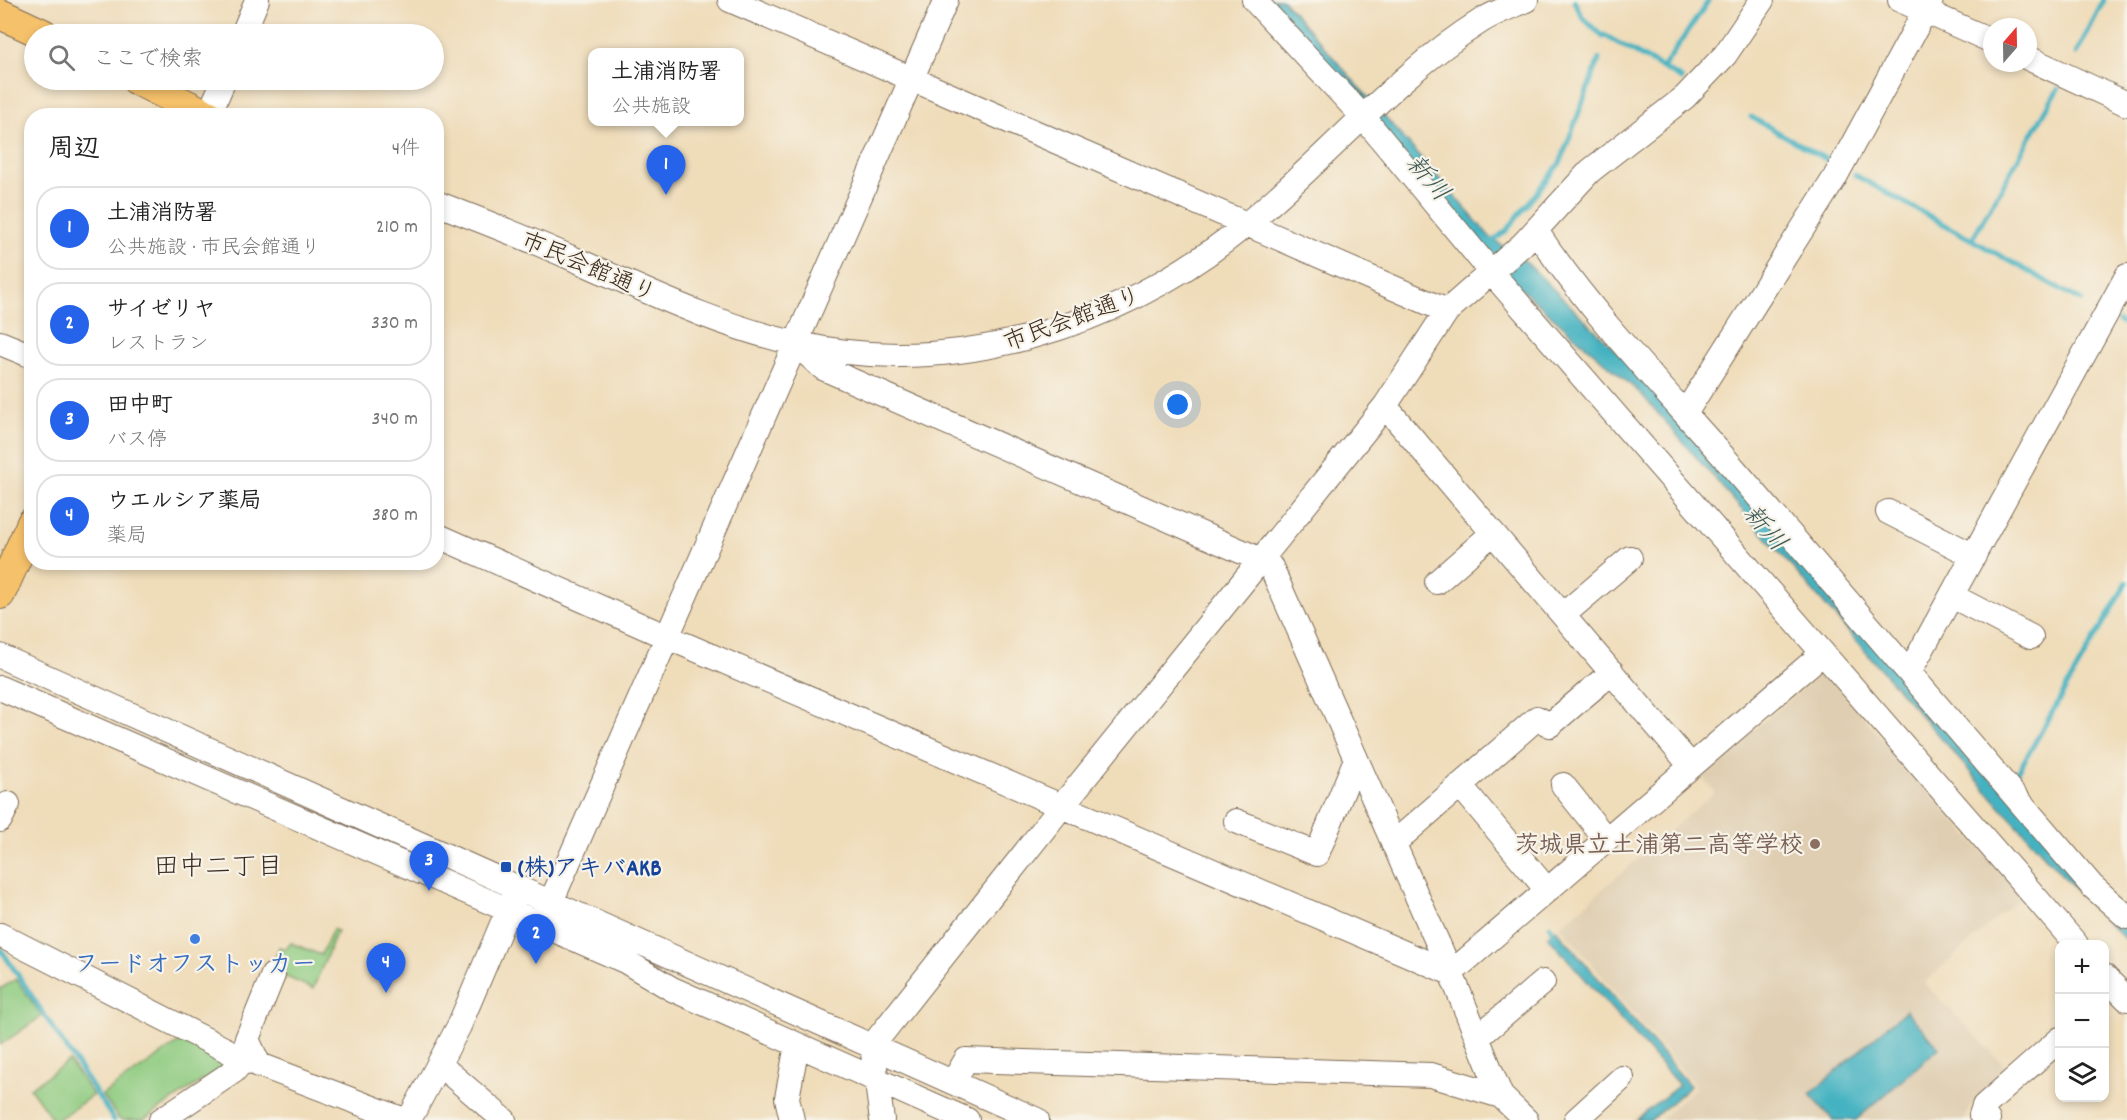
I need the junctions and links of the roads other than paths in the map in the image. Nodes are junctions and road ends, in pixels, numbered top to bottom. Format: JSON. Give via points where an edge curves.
{"nodes":[{"id":1,"x":257,"y":0,"type":"edge"},
{"id":2,"x":730,"y":0,"type":"edge"},
{"id":3,"x":946,"y":0,"type":"edge"},
{"id":4,"x":1254,"y":0,"type":"edge"},
{"id":5,"x":1526,"y":0,"type":"edge"},
{"id":6,"x":1762,"y":0,"type":"edge"},
{"id":7,"x":1900,"y":0,"type":"edge"},
{"id":8,"x":1928,"y":5,"type":"edge"},
{"id":9,"x":0,"y":14,"type":"edge"},
{"id":10,"x":247,"y":24,"type":"edge"},
{"id":11,"x":24,"y":25,"type":"edge"},
{"id":12,"x":1983,"y":36,"type":"edge"},
{"id":13,"x":2037,"y":62,"type":"edge"},
{"id":14,"x":911,"y":79,"type":"junction"},
{"id":15,"x":158,"y":90,"type":"edge"},
{"id":16,"x":220,"y":90,"type":"edge"},
{"id":17,"x":2127,"y":104,"type":"edge"},
{"id":18,"x":195,"y":108,"type":"edge"},
{"id":19,"x":213,"y":108,"type":"edge"},
{"id":20,"x":1364,"y":118,"type":"junction"},
{"id":21,"x":444,"y":206,"type":"edge"},
{"id":22,"x":1245,"y":225,"type":"junction"},
{"id":23,"x":1530,"y":238,"type":"junction"},
{"id":24,"x":1496,"y":269,"type":"junction"},
{"id":25,"x":2127,"y":276,"type":"edge"},
{"id":26,"x":1447,"y":311,"type":"junction"},
{"id":27,"x":0,"y":342,"type":"edge"},
{"id":28,"x":795,"y":344,"type":"junction"},
{"id":29,"x":24,"y":352,"type":"edge"},
{"id":30,"x":1385,"y":406,"type":"junction"},
{"id":31,"x":1686,"y":412,"type":"junction"},
{"id":32,"x":1888,"y":512,"type":"dead end"},
{"id":33,"x":1493,"y":532,"type":"junction"},
{"id":34,"x":444,"y":539,"type":"edge"},
{"id":35,"x":24,"y":541,"type":"edge"},
{"id":36,"x":1974,"y":556,"type":"junction"},
{"id":37,"x":1630,"y":558,"type":"dead end"},
{"id":38,"x":1261,"y":560,"type":"junction"},
{"id":39,"x":1437,"y":582,"type":"dead end"},
{"id":40,"x":0,"y":594,"type":"edge"},
{"id":41,"x":1952,"y":596,"type":"junction"},
{"id":42,"x":1563,"y":615,"type":"junction"},
{"id":43,"x":667,"y":637,"type":"junction"},
{"id":44,"x":2031,"y":638,"type":"dead end"},
{"id":45,"x":1823,"y":653,"type":"junction"},
{"id":46,"x":0,"y":656,"type":"edge"},
{"id":47,"x":1910,"y":671,"type":"junction"},
{"id":48,"x":1612,"y":672,"type":"junction"},
{"id":49,"x":0,"y":688,"type":"edge"},
{"id":50,"x":1356,"y":759,"type":"junction"},
{"id":51,"x":1691,"y":766,"type":"junction"},
{"id":52,"x":1460,"y":785,"type":"junction"},
{"id":53,"x":1563,"y":785,"type":"dead end"},
{"id":54,"x":1062,"y":806,"type":"junction"},
{"id":55,"x":1236,"y":821,"type":"dead end"},
{"id":56,"x":1606,"y":839,"type":"junction"},
{"id":57,"x":1393,"y":844,"type":"junction"},
{"id":58,"x":517,"y":888,"type":"junction"},
{"id":59,"x":1547,"y":890,"type":"junction"},
{"id":60,"x":508,"y":911,"type":"junction"},
{"id":61,"x":2125,"y":911,"type":"edge"},
{"id":62,"x":546,"y":914,"type":"junction"},
{"id":63,"x":0,"y":935,"type":"edge"},
{"id":64,"x":2072,"y":940,"type":"edge"},
{"id":65,"x":1451,"y":973,"type":"junction"},
{"id":66,"x":273,"y":975,"type":"dead end"},
{"id":67,"x":1543,"y":982,"type":"dead end"},
{"id":68,"x":1477,"y":1038,"type":"junction"},
{"id":69,"x":2055,"y":1043,"type":"edge"},
{"id":70,"x":797,"y":1045,"type":"junction"},
{"id":71,"x":872,"y":1046,"type":"junction"},
{"id":72,"x":252,"y":1062,"type":"junction"},
{"id":73,"x":438,"y":1064,"type":"junction"},
{"id":74,"x":1622,"y":1078,"type":"dead end"},
{"id":75,"x":875,"y":1079,"type":"junction"},
{"id":76,"x":953,"y":1082,"type":"junction"},
{"id":77,"x":1501,"y":1096,"type":"junction"},
{"id":78,"x":161,"y":1120,"type":"edge"},
{"id":79,"x":407,"y":1120,"type":"edge"},
{"id":80,"x":504,"y":1120,"type":"edge"},
{"id":81,"x":792,"y":1120,"type":"edge"},
{"id":82,"x":882,"y":1120,"type":"edge"},
{"id":83,"x":967,"y":1120,"type":"edge"},
{"id":84,"x":1037,"y":1120,"type":"edge"},
{"id":85,"x":1526,"y":1120,"type":"edge"},
{"id":86,"x":1576,"y":1120,"type":"edge"},
{"id":87,"x":1988,"y":1120,"type":"edge"}],
"edges":[{"from":1,"to":10,"type":"street"},
{"from":2,"to":14,"type":"street"},
{"from":3,"to":14,"type":"street"},
{"from":4,"to":20,"type":"street"},
{"from":5,"to":20,"type":"street","name":"市民会館通り","via":[[1484,19],[1446,45]]},
{"from":6,"to":23,"type":"street","via":[[1725,55],[1685,97],[1590,171]]},
{"from":7,"to":8,"type":"street"},
{"from":8,"to":12,"type":"street"},
{"from":8,"to":31,"type":"street","via":[[1834,179]]},
{"from":9,"to":11,"type":"main road"},
{"from":13,"to":17,"type":"street"},
{"from":14,"to":22,"type":"street"},
{"from":14,"to":28,"type":"street"},
{"from":15,"to":18,"type":"main road"},
{"from":16,"to":19,"type":"street"},
{"from":20,"to":22,"type":"street","name":"市民会館通り"},
{"from":20,"to":24,"type":"street"},
{"from":21,"to":28,"type":"street","name":"市民会館通り","via":[[727,324]]},
{"from":22,"to":26,"type":"street"},
{"from":22,"to":28,"type":"street","name":"市民会館通り","via":[[1192,266],[1133,299],[1014,342],[906,356],[837,352]]},
{"from":23,"to":24,"type":"street"},
{"from":23,"to":31,"type":"street"},
{"from":24,"to":26,"type":"street"},
{"from":24,"to":45,"type":"street"},
{"from":25,"to":36,"type":"street"},
{"from":26,"to":30,"type":"street"},
{"from":27,"to":29,"type":"street"},
{"from":28,"to":38,"type":"street","via":[[823,368]]},
{"from":28,"to":43,"type":"street"},
{"from":30,"to":33,"type":"street"},
{"from":30,"to":38,"type":"street"},
{"from":31,"to":47,"type":"street"},
{"from":32,"to":36,"type":"street"},
{"from":33,"to":39,"type":"street"},
{"from":33,"to":42,"type":"street"},
{"from":34,"to":43,"type":"street"},
{"from":35,"to":40,"type":"main road"},
{"from":36,"to":41,"type":"street"},
{"from":37,"to":42,"type":"street"},
{"from":38,"to":50,"type":"street","via":[[1271,567]]},
{"from":38,"to":54,"type":"street"},
{"from":41,"to":44,"type":"street"},
{"from":41,"to":47,"type":"street"},
{"from":42,"to":48,"type":"street"},
{"from":43,"to":54,"type":"street"},
{"from":43,"to":62,"type":"street"},
{"from":45,"to":51,"type":"street"},
{"from":45,"to":64,"type":"street"},
{"from":46,"to":58,"type":"street"},
{"from":47,"to":61,"type":"street","via":[[2092,886]]},
{"from":48,"to":51,"type":"street"},
{"from":48,"to":52,"type":"street","via":[[1550,725],[1537,718]]},
{"from":49,"to":60,"type":"street"},
{"from":50,"to":55,"type":"street","via":[[1317,854]]},
{"from":50,"to":57,"type":"street"},
{"from":51,"to":56,"type":"street"},
{"from":52,"to":57,"type":"street"},
{"from":52,"to":59,"type":"street"},
{"from":53,"to":56,"type":"street"},
{"from":54,"to":65,"type":"street"},
{"from":54,"to":71,"type":"street"},
{"from":56,"to":59,"type":"street"},
{"from":57,"to":65,"type":"street"},
{"from":58,"to":60,"type":"street"},
{"from":58,"to":62,"type":"street"},
{"from":59,"to":65,"type":"street"},
{"from":60,"to":62,"type":"street"},
{"from":60,"to":73,"type":"street","via":[[459,1026]]},
{"from":62,"to":70,"type":"street","via":[[672,989]]},
{"from":62,"to":71,"type":"street"},
{"from":63,"to":72,"type":"street"},
{"from":65,"to":68,"type":"street"},
{"from":66,"to":72,"type":"street","via":[[247,1039]]},
{"from":67,"to":68,"type":"street"},
{"from":68,"to":77,"type":"street"},
{"from":69,"to":87,"type":"street","via":[[1984,1106],[1981,1115]]},
{"from":70,"to":75,"type":"street"},
{"from":70,"to":81,"type":"street","via":[[787,1098]]},
{"from":71,"to":75,"type":"street"},
{"from":71,"to":76,"type":"street"},
{"from":72,"to":78,"type":"street"},
{"from":72,"to":79,"type":"street"},
{"from":73,"to":79,"type":"street"},
{"from":73,"to":80,"type":"street"},
{"from":74,"to":86,"type":"street"},
{"from":75,"to":82,"type":"street"},
{"from":75,"to":83,"type":"street"},
{"from":76,"to":77,"type":"street","via":[[966,1060],[1431,1075]]},
{"from":76,"to":84,"type":"street"},
{"from":77,"to":85,"type":"street"}]}
